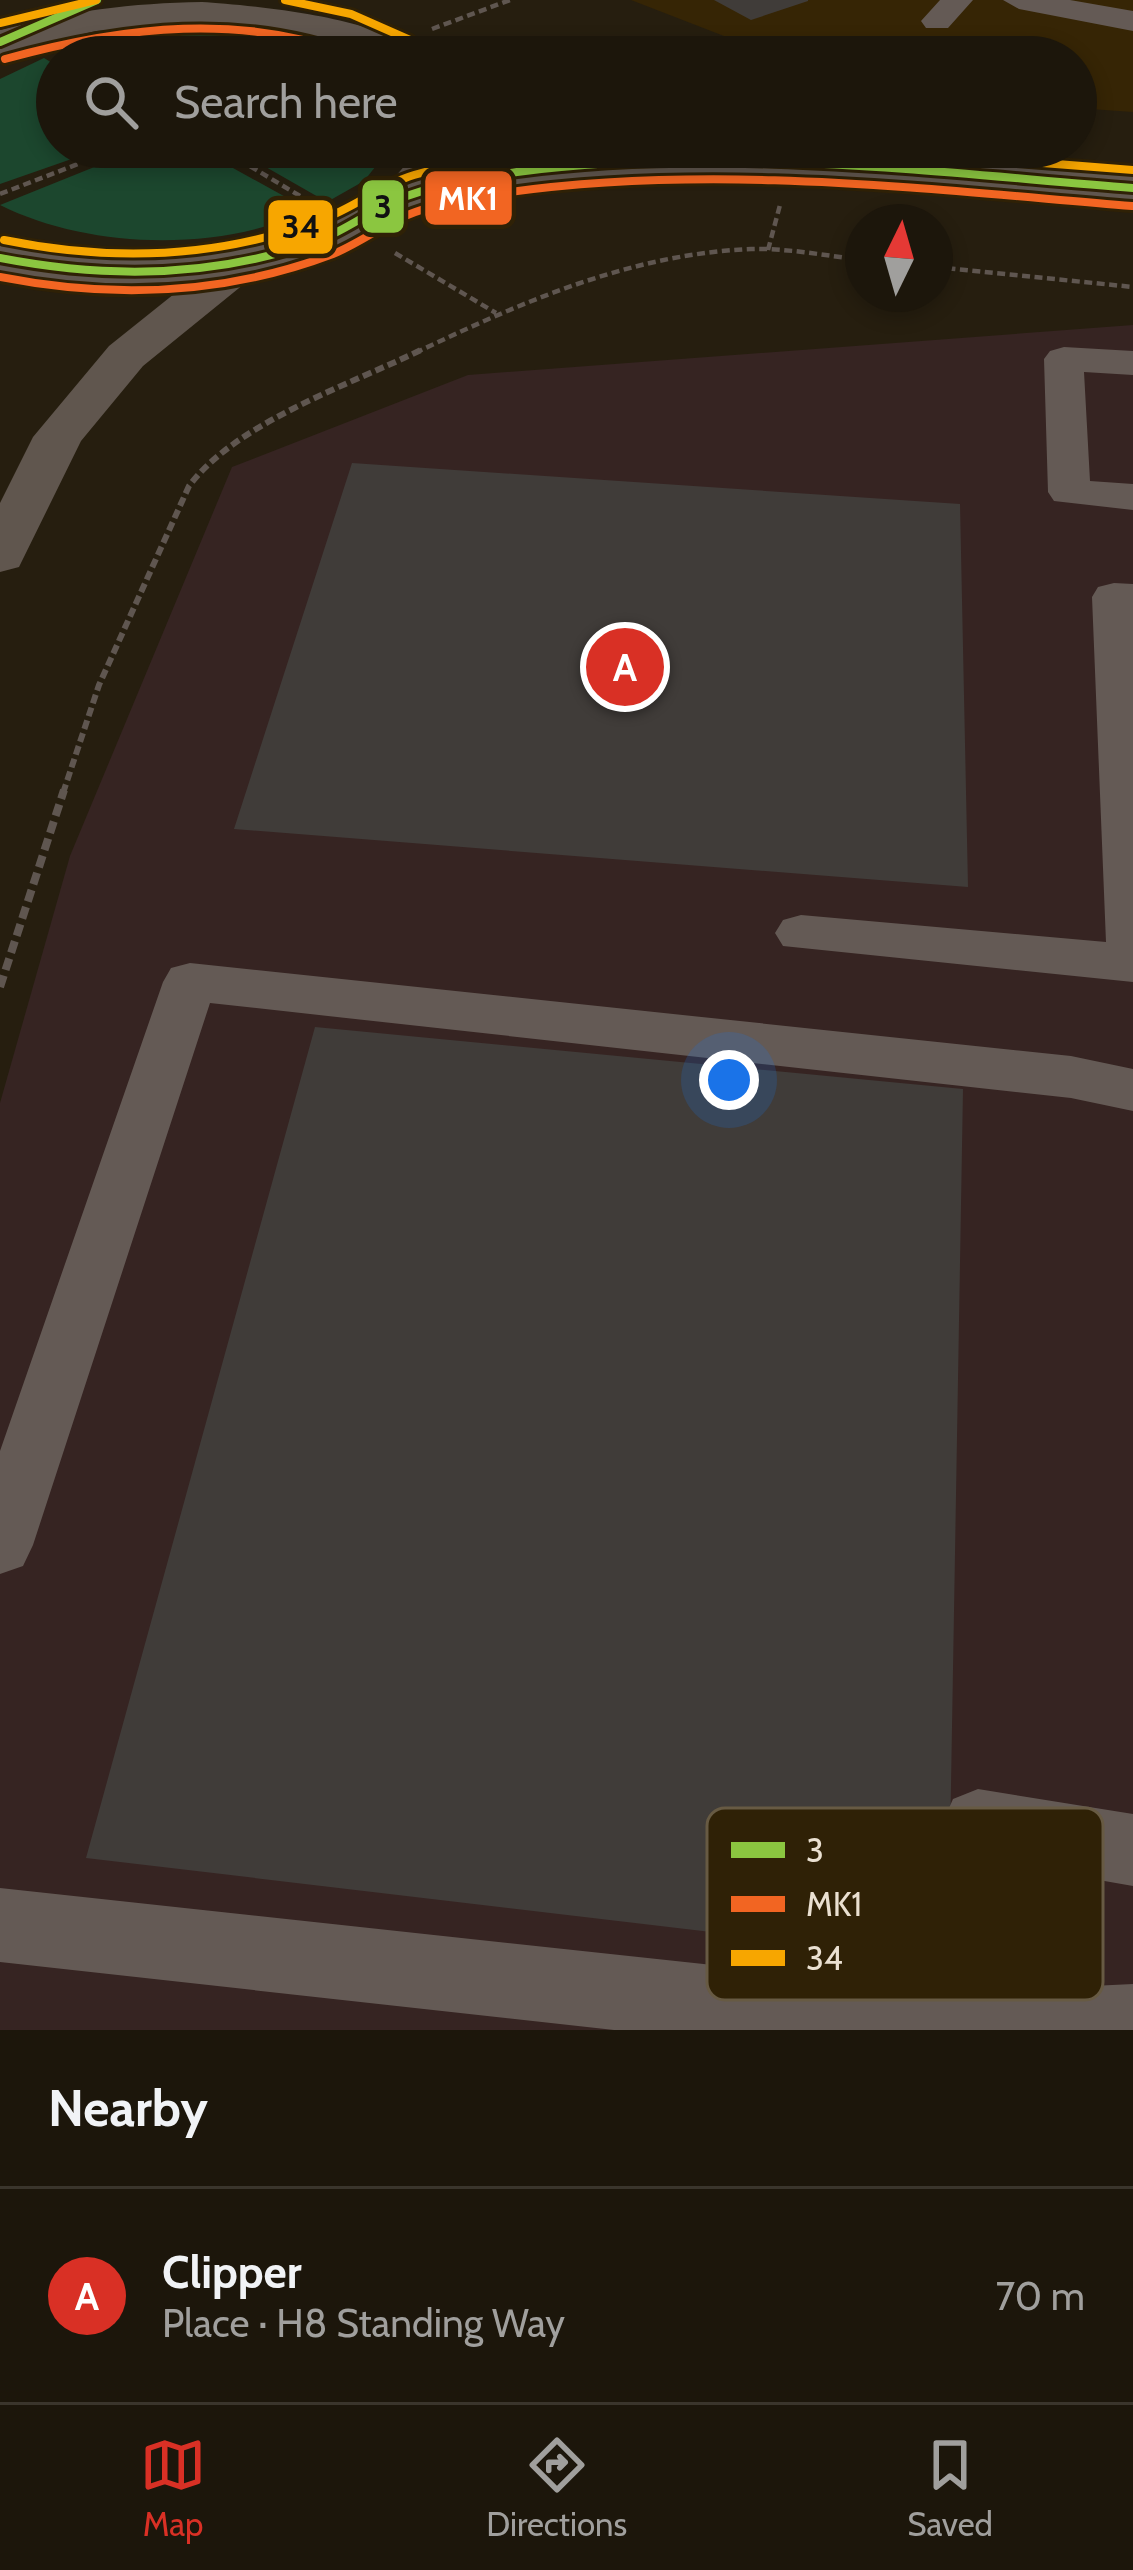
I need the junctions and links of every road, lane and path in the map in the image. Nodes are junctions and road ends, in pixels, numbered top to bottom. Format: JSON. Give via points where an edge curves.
{"nodes":[{"id":1,"x":97,"y":0,"type":"edge"},
{"id":2,"x":1019,"y":0,"type":"edge"},
{"id":3,"x":333,"y":15,"type":"edge"},
{"id":4,"x":1133,"y":21,"type":"edge"},
{"id":5,"x":43,"y":27,"type":"junction"},
{"id":6,"x":367,"y":36,"type":"edge"},
{"id":7,"x":0,"y":42,"type":"edge"},
{"id":8,"x":1097,"y":150,"type":"edge"},
{"id":9,"x":1133,"y":152,"type":"edge"},
{"id":10,"x":67,"y":168,"type":"edge"},
{"id":11,"x":427,"y":168,"type":"edge"},
{"id":12,"x":566,"y":168,"type":"edge"},
{"id":13,"x":827,"y":168,"type":"edge"},
{"id":14,"x":1133,"y":188,"type":"edge"},
{"id":15,"x":0,"y":194,"type":"edge"},
{"id":16,"x":383,"y":209,"type":"junction"},
{"id":17,"x":0,"y":258,"type":"edge"},
{"id":18,"x":845,"y":258,"type":"edge"},
{"id":19,"x":244,"y":261,"type":"junction"},
{"id":20,"x":953,"y":269,"type":"edge"},
{"id":21,"x":1133,"y":287,"type":"edge"},
{"id":22,"x":1133,"y":363,"type":"edge"},
{"id":23,"x":1133,"y":497,"type":"edge"},
{"id":24,"x":0,"y":556,"type":"edge"},
{"id":25,"x":1133,"y":598,"type":"edge"},
{"id":26,"x":802,"y":933,"type":"dead end"},
{"id":27,"x":0,"y":986,"type":"edge"},
{"id":28,"x":1133,"y":1090,"type":"edge"},
{"id":29,"x":0,"y":1545,"type":"edge"},
{"id":30,"x":1103,"y":1845,"type":"edge"},
{"id":31,"x":1133,"y":1850,"type":"edge"},
{"id":32,"x":0,"y":1925,"type":"edge"},
{"id":33,"x":1133,"y":2022,"type":"edge"}],
"edges":[{"from":1,"to":5,"type":"highway"},
{"from":2,"to":4,"type":"street"},
{"from":3,"to":5,"type":"highway","via":[[200,8]]},
{"from":3,"to":6,"type":"highway"},
{"from":5,"to":7,"type":"highway"},
{"from":8,"to":9,"type":"highway"},
{"from":10,"to":15,"type":"path"},
{"from":11,"to":16,"type":"highway"},
{"from":12,"to":16,"type":"highway"},
{"from":13,"to":14,"type":"highway"},
{"from":16,"to":19,"type":"highway","via":[[307,244]]},
{"from":17,"to":19,"type":"highway","via":[[82,272]]},
{"from":18,"to":27,"type":"path","via":[[753,249],[614,268],[497,314],[209,459],[189,486],[99,685]]},
{"from":19,"to":24,"type":"highway","via":[[126,356],[58,437]]},
{"from":20,"to":21,"type":"path"},
{"from":22,"to":23,"type":"street","via":[[1064,358],[1069,492]]},
{"from":25,"to":26,"type":"street","via":[[1114,597],[1133,963]]},
{"from":28,"to":29,"type":"street","via":[[190,982]]},
{"from":30,"to":31,"type":"street"},
{"from":32,"to":33,"type":"street","via":[[888,2021]]}]}
